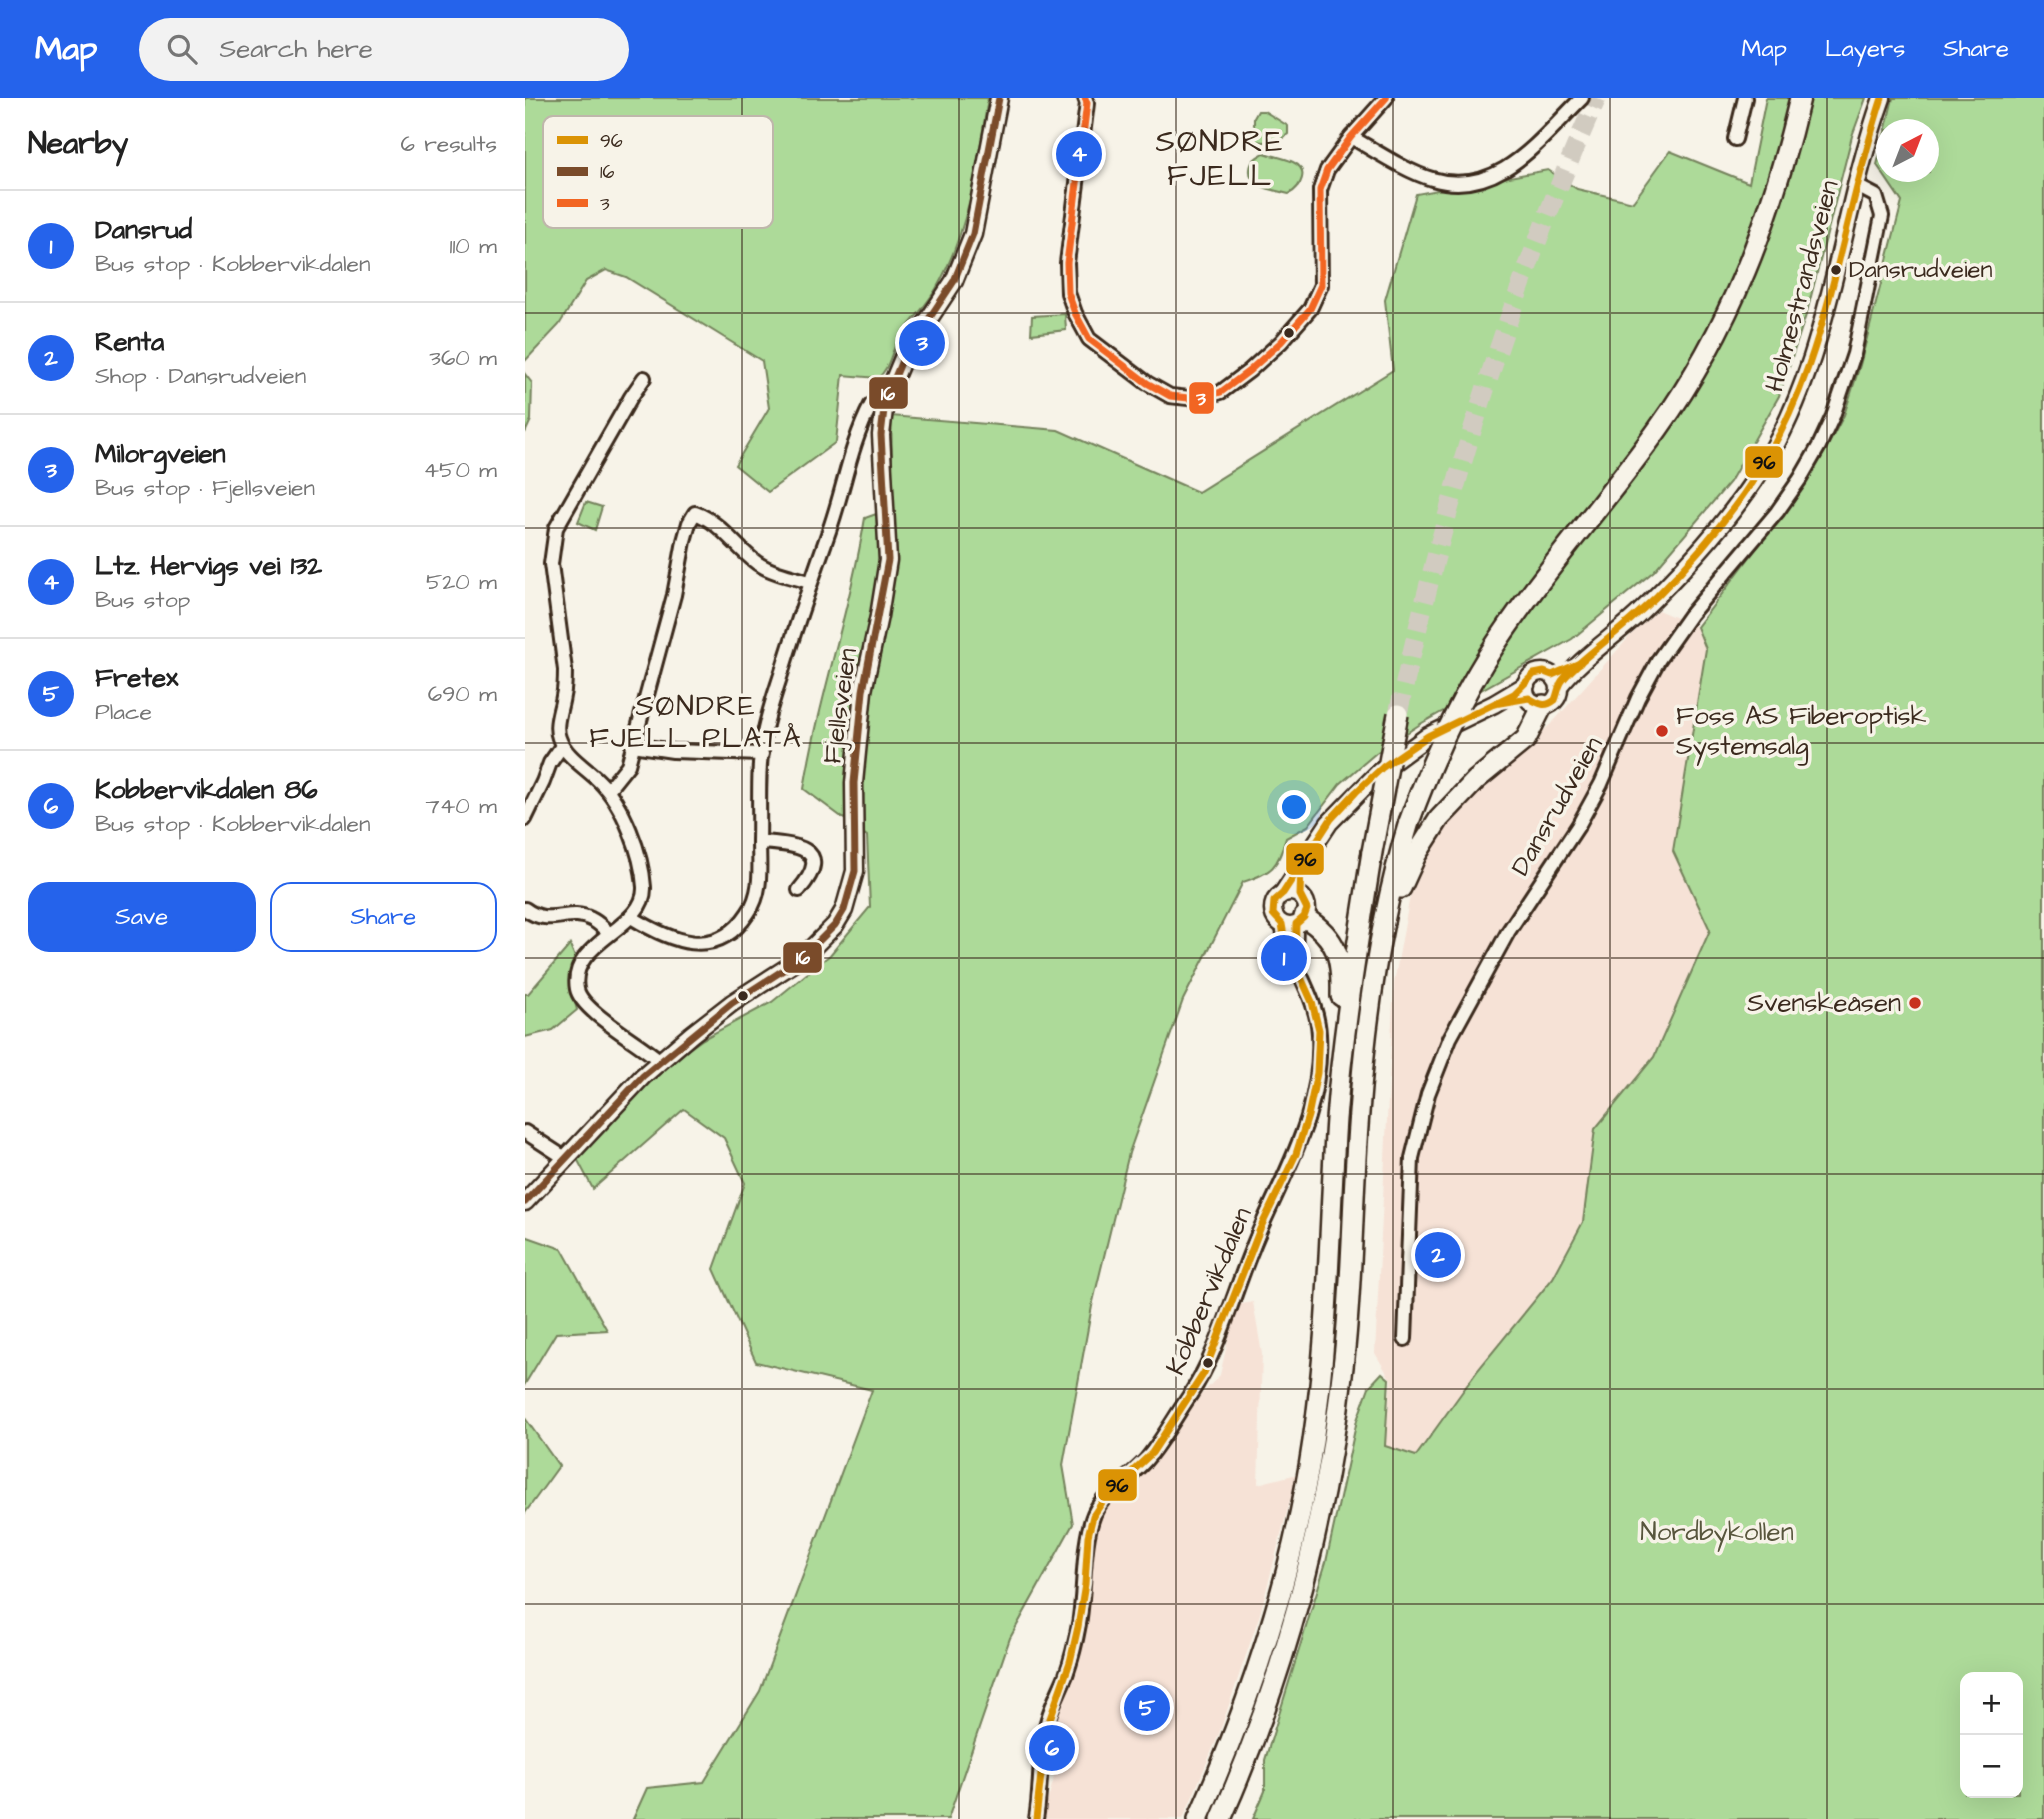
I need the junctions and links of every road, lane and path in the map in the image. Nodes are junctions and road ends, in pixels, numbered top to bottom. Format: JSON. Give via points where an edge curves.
{"nodes":[{"id":1,"x":999,"y":98,"type":"edge"},
{"id":2,"x":1085,"y":98,"type":"edge"},
{"id":3,"x":1386,"y":98,"type":"edge"},
{"id":4,"x":1582,"y":98,"type":"edge"},
{"id":5,"x":1745,"y":98,"type":"edge"},
{"id":6,"x":1800,"y":98,"type":"edge"},
{"id":7,"x":1882,"y":98,"type":"edge"},
{"id":8,"x":1351,"y":137,"type":"junction"},
{"id":9,"x":1735,"y":139,"type":"dead end"},
{"id":10,"x":1855,"y":185,"type":"junction"},
{"id":11,"x":644,"y":378,"type":"dead end"},
{"id":12,"x":885,"y":401,"type":"junction"},
{"id":13,"x":810,"y":582,"type":"junction"},
{"id":14,"x":1556,"y":680,"type":"junction"},
{"id":15,"x":1532,"y":696,"type":"junction"},
{"id":16,"x":1398,"y":714,"type":"tunnel mouth"},
{"id":17,"x":633,"y":745,"type":"junction"},
{"id":18,"x":562,"y":746,"type":"junction"},
{"id":19,"x":761,"y":754,"type":"junction"},
{"id":20,"x":608,"y":790,"type":"junction"},
{"id":21,"x":525,"y":818,"type":"edge"},
{"id":22,"x":759,"y":842,"type":"junction"},
{"id":23,"x":1301,"y":866,"type":"junction"},
{"id":24,"x":799,"y":890,"type":"dead end"},
{"id":25,"x":1283,"y":893,"type":"junction"},
{"id":26,"x":1300,"y":895,"type":"junction"},
{"id":27,"x":525,"y":908,"type":"edge"},
{"id":28,"x":631,"y":916,"type":"junction"},
{"id":29,"x":1294,"y":922,"type":"junction"},
{"id":30,"x":609,"y":933,"type":"junction"},
{"id":31,"x":1370,"y":1000,"type":"junction"},
{"id":32,"x":660,"y":1061,"type":"junction"},
{"id":33,"x":1336,"y":1117,"type":"junction"},
{"id":34,"x":525,"y":1132,"type":"edge"},
{"id":35,"x":565,"y":1158,"type":"junction"},
{"id":36,"x":525,"y":1202,"type":"edge"},
{"id":37,"x":1405,"y":1339,"type":"dead end"},
{"id":38,"x":1036,"y":1819,"type":"edge"},
{"id":39,"x":1198,"y":1819,"type":"edge"},
{"id":40,"x":1221,"y":1819,"type":"edge"}],
"edges":[{"from":1,"to":12,"type":"main road","name":"Fjellsveien","via":[[969,243],[954,281],[903,358]]},
{"from":2,"to":8,"type":"street","via":[[1067,263],[1068,293],[1089,339],[1147,383],[1178,398],[1214,395],[1228,387],[1310,309],[1321,285],[1320,190],[1327,170]]},
{"from":3,"to":8,"type":"street"},
{"from":4,"to":8,"type":"street","via":[[1517,162],[1492,178],[1472,183],[1429,178]]},
{"from":5,"to":9,"type":"street"},
{"from":6,"to":31,"type":"highway","bridge":true,"via":[[1757,245],[1703,359],[1659,428],[1486,659],[1438,749],[1409,822],[1387,904]]},
{"from":7,"to":10,"type":"main road","name":"Holmestrandsveien"},
{"from":10,"to":14,"type":"main road","name":"Holmestrandsveien","via":[[1813,357],[1770,455],[1741,499],[1675,576],[1631,620]]},
{"from":10,"to":37,"type":"street","name":"Dansrudveien","via":[[1876,196],[1882,216],[1854,354],[1833,416],[1800,479],[1659,659],[1601,784],[1477,986],[1428,1094],[1412,1158]]},
{"from":11,"to":18,"type":"street","via":[[561,518],[552,542],[565,670],[557,726]]},
{"from":12,"to":13,"type":"street","via":[[871,405],[862,423]]},
{"from":12,"to":32,"type":"main road","name":"Fjellsveien","via":[[881,435],[888,560],[859,720],[855,871],[849,897],[835,925],[801,958],[732,1003]]},
{"from":13,"to":17,"type":"street","via":[[756,562],[695,513]]},
{"from":13,"to":19,"type":"street","via":[[765,726]]},
{"from":14,"to":15,"type":"main road","via":[[1555,699]]},
{"from":14,"to":15,"type":"main road","name":"Holmestrandsveien","via":[[1544,672],[1536,673],[1530,677]]},
{"from":15,"to":23,"type":"main road","via":[[1495,704],[1428,736],[1379,772],[1329,823]]},
{"from":15,"to":31,"type":"highway","via":[[1534,727],[1526,739],[1457,798],[1427,836],[1405,877]]},
{"from":16,"to":33,"type":"highway","bridge":true,"via":[[1372,852]]},
{"from":17,"to":19,"type":"street"},
{"from":17,"to":20,"type":"street","via":[[628,765]]},
{"from":18,"to":20,"type":"street"},
{"from":18,"to":21,"type":"street"},
{"from":19,"to":22,"type":"street"},
{"from":20,"to":28,"type":"street","via":[[621,810],[643,880],[641,904]]},
{"from":22,"to":24,"type":"street","via":[[809,852],[811,873]]},
{"from":22,"to":28,"type":"street","via":[[758,890],[753,905],[720,938],[683,942]]},
{"from":23,"to":25,"type":"main road"},
{"from":23,"to":26,"type":"main road"},
{"from":25,"to":26,"type":"main road"},
{"from":25,"to":29,"type":"main road","via":[[1272,908],[1275,917]]},
{"from":26,"to":29,"type":"main road","via":[[1307,905]]},
{"from":27,"to":30,"type":"street","via":[[540,918],[582,916]]},
{"from":28,"to":30,"type":"street"},
{"from":29,"to":33,"type":"highway","via":[[1329,936],[1340,964]]},
{"from":29,"to":38,"type":"street","name":"Kobbervikdalen","via":[[1285,942],[1312,1002],[1319,1030],[1314,1093],[1302,1137],[1260,1229],[1204,1373],[1152,1453],[1107,1495],[1093,1516],[1078,1628],[1046,1730]]},
{"from":30,"to":32,"type":"street","via":[[582,964],[576,982],[579,998]]},
{"from":31,"to":40,"type":"highway","via":[[1343,1366],[1325,1495],[1287,1646]]},
{"from":32,"to":35,"type":"main road","name":"Fjellsveien"},
{"from":33,"to":39,"type":"highway","via":[[1323,1364],[1304,1494],[1268,1638]]},
{"from":34,"to":35,"type":"street"},
{"from":35,"to":36,"type":"main road","name":"Fjellsveien"}]}
